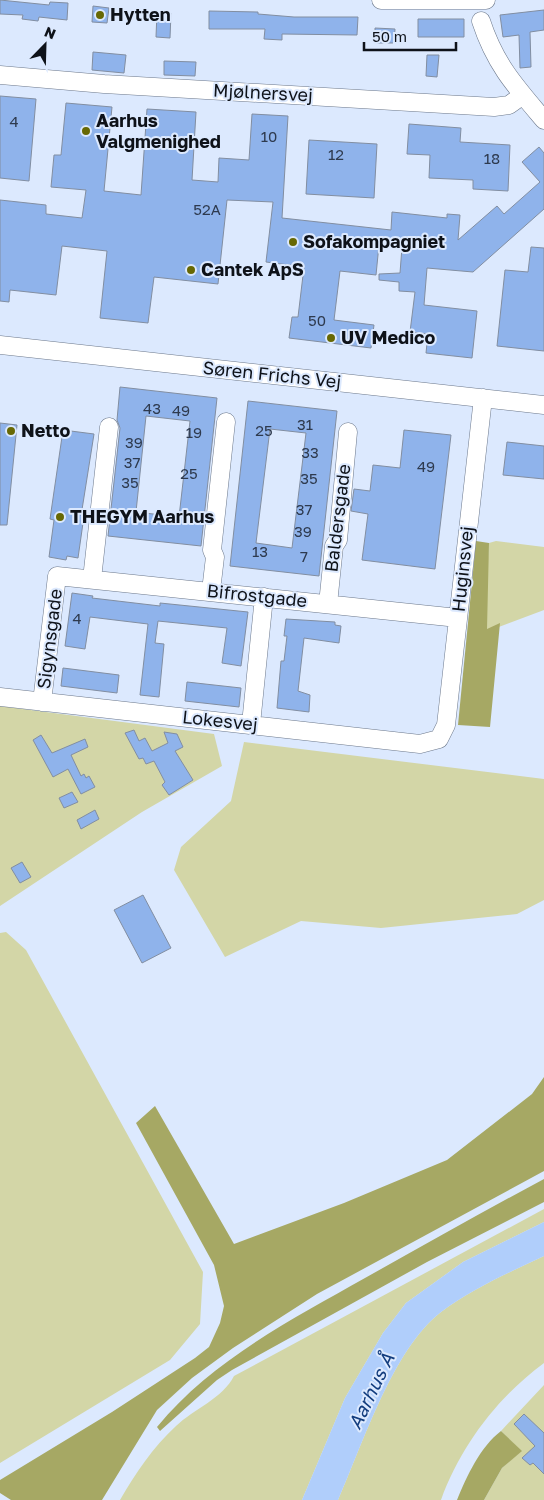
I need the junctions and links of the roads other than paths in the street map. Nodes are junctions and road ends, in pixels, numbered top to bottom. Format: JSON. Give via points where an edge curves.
{"nodes":[{"id":1,"x":381,"y":0,"type":"edge"},
{"id":2,"x":486,"y":0,"type":"edge"},
{"id":3,"x":422,"y":1,"type":"edge"},
{"id":4,"x":481,"y":21,"type":"dead end"},
{"id":5,"x":0,"y":75,"type":"edge"},
{"id":6,"x":523,"y":96,"type":"junction"},
{"id":7,"x":544,"y":120,"type":"edge"},
{"id":8,"x":0,"y":345,"type":"edge"},
{"id":9,"x":483,"y":398,"type":"junction"},
{"id":10,"x":544,"y":405,"type":"edge"},
{"id":11,"x":226,"y":422,"type":"dead end"},
{"id":12,"x":109,"y":427,"type":"dead end"},
{"id":13,"x":348,"y":432,"type":"dead end"},
{"id":14,"x":57,"y":576,"type":"joint"},
{"id":15,"x":92,"y":580,"type":"junction"},
{"id":16,"x":211,"y":591,"type":"junction"},
{"id":17,"x":264,"y":597,"type":"junction"},
{"id":18,"x":328,"y":604,"type":"junction"},
{"id":19,"x":458,"y":618,"type":"junction"},
{"id":20,"x":0,"y":697,"type":"edge"},
{"id":21,"x":42,"y":702,"type":"junction"},
{"id":22,"x":251,"y":724,"type":"junction"},
{"id":23,"x":439,"y":739,"type":"joint"}],
"edges":[{"from":1,"to":3,"type":"street"},
{"from":2,"to":3,"type":"street"},
{"from":4,"to":6,"type":"street","via":[[501,68]]},
{"from":5,"to":6,"type":"street","name":"Mjølnersvej","via":[[494,107],[509,104]]},
{"from":6,"to":7,"type":"street"},
{"from":8,"to":9,"type":"street","name":"Søren Frichs Vej"},
{"from":9,"to":10,"type":"street","name":"Søren Frichs Vej"},
{"from":9,"to":19,"type":"street","name":"Huginsvej"},
{"from":11,"to":16,"type":"street","via":[[212,550],[215,557]]},
{"from":12,"to":15,"type":"street"},
{"from":13,"to":18,"type":"street","name":"Baldersgade","via":[[338,540],[334,546]]},
{"from":14,"to":15,"type":"street","name":"Bifrostgade"},
{"from":14,"to":21,"type":"street","name":"Sigynsgade"},
{"from":15,"to":16,"type":"street","name":"Bifrostgade"},
{"from":16,"to":17,"type":"street","name":"Bifrostgade"},
{"from":17,"to":18,"type":"street","name":"Bifrostgade"},
{"from":17,"to":22,"type":"street"},
{"from":18,"to":19,"type":"street","name":"Bifrostgade"},
{"from":19,"to":23,"type":"street","name":"Huginsvej","via":[[446,725]]},
{"from":20,"to":21,"type":"street","name":"Lokesvej"},
{"from":21,"to":22,"type":"street","name":"Lokesvej"},
{"from":22,"to":23,"type":"street","name":"Lokesvej","via":[[420,744]]}]}
